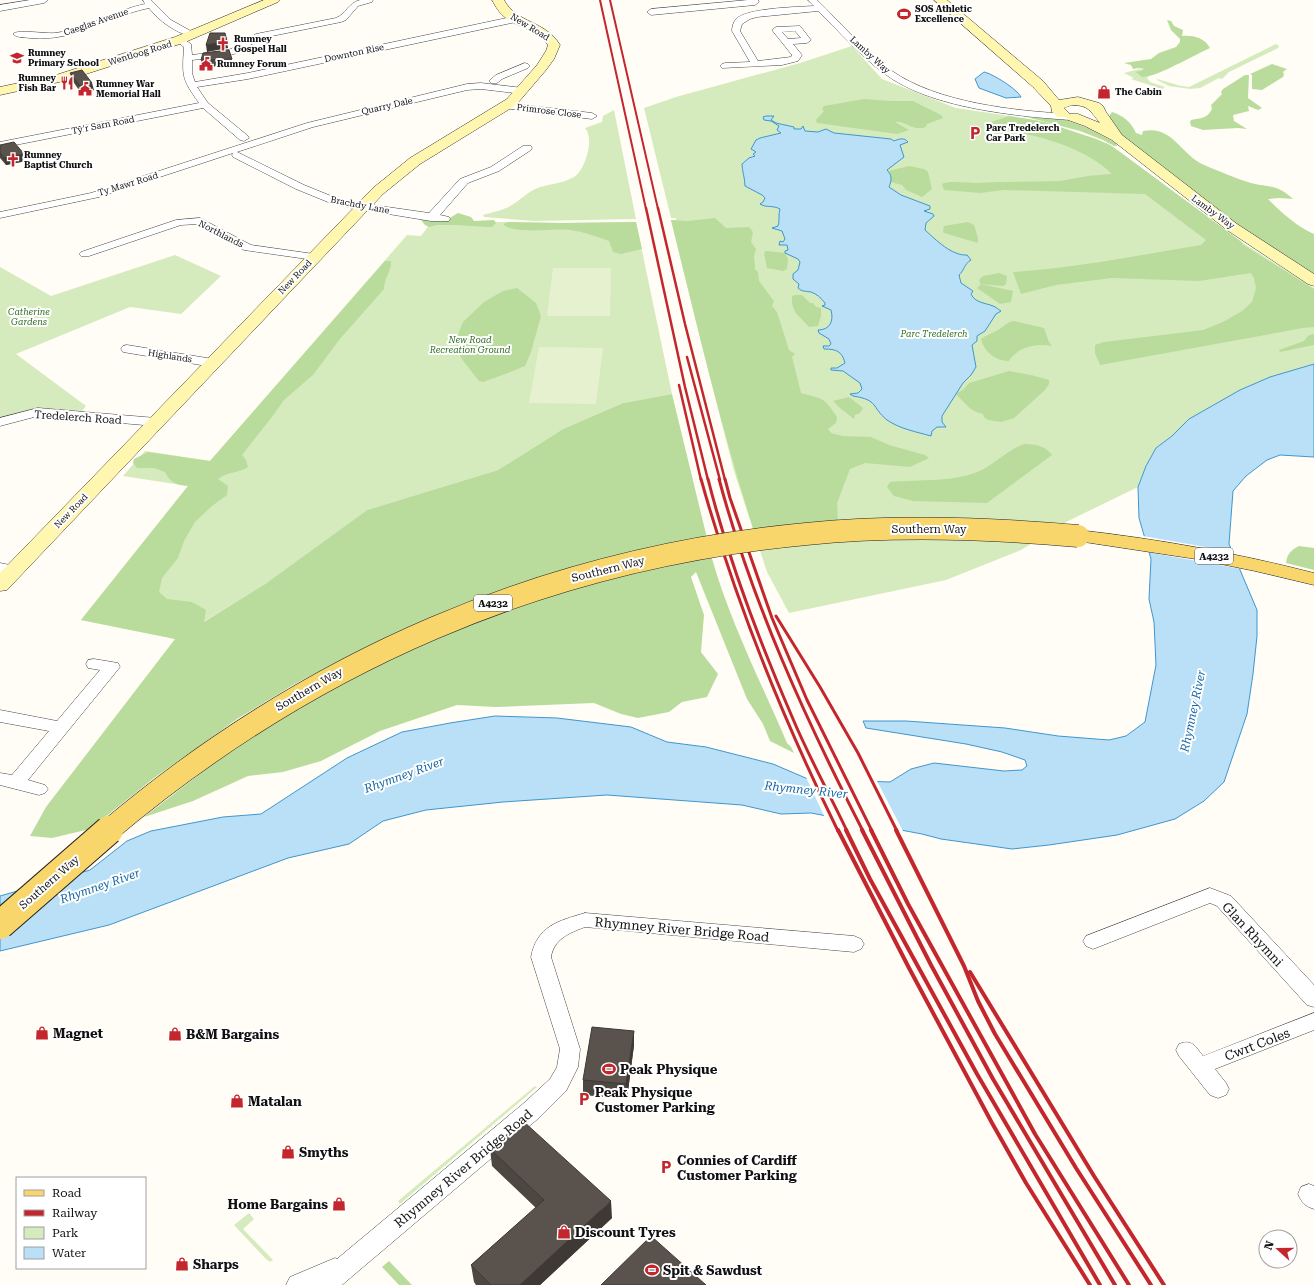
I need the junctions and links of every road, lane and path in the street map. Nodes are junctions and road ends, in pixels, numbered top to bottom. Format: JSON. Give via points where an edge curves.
{"nodes":[{"id":1,"x":43,"y":0,"type":"edge"},
{"id":2,"x":274,"y":0,"type":"edge"},
{"id":3,"x":369,"y":0,"type":"edge"},
{"id":4,"x":498,"y":0,"type":"edge"},
{"id":5,"x":663,"y":0,"type":"edge"},
{"id":6,"x":812,"y":0,"type":"edge"},
{"id":7,"x":931,"y":0,"type":"edge"},
{"id":8,"x":940,"y":0,"type":"edge"},
{"id":9,"x":754,"y":1,"type":"edge"},
{"id":10,"x":149,"y":3,"type":"edge"},
{"id":11,"x":0,"y":8,"type":"edge"},
{"id":12,"x":821,"y":8,"type":"junction"},
{"id":13,"x":672,"y":10,"type":"junction"},
{"id":14,"x":652,"y":12,"type":"dead end"},
{"id":15,"x":768,"y":13,"type":"junction"},
{"id":16,"x":516,"y":19,"type":"junction"},
{"id":17,"x":17,"y":34,"type":"dead end"},
{"id":18,"x":980,"y":34,"type":"junction"},
{"id":19,"x":194,"y":35,"type":"junction"},
{"id":20,"x":179,"y":40,"type":"junction"},
{"id":21,"x":786,"y":42,"type":"dead end"},
{"id":22,"x":188,"y":58,"type":"junction"},
{"id":23,"x":755,"y":63,"type":"junction"},
{"id":24,"x":525,"y":66,"type":"dead end"},
{"id":25,"x":725,"y":66,"type":"dead end"},
{"id":26,"x":494,"y":81,"type":"junction"},
{"id":27,"x":1038,"y":84,"type":"junction"},
{"id":28,"x":192,"y":85,"type":"junction"},
{"id":29,"x":526,"y":86,"type":"junction"},
{"id":30,"x":467,"y":87,"type":"junction"},
{"id":31,"x":0,"y":91,"type":"edge"},
{"id":32,"x":1079,"y":102,"type":"junction"},
{"id":33,"x":205,"y":105,"type":"junction"},
{"id":34,"x":506,"y":106,"type":"junction"},
{"id":35,"x":1058,"y":106,"type":"junction"},
{"id":36,"x":1008,"y":110,"type":"junction"},
{"id":37,"x":1099,"y":113,"type":"junction"},
{"id":38,"x":592,"y":116,"type":"dead end"},
{"id":39,"x":1071,"y":117,"type":"junction"},
{"id":40,"x":1117,"y":137,"type":"junction"},
{"id":41,"x":249,"y":141,"type":"junction"},
{"id":42,"x":0,"y":145,"type":"edge"},
{"id":43,"x":527,"y":148,"type":"dead end"},
{"id":44,"x":237,"y":154,"type":"dead end"},
{"id":45,"x":362,"y":207,"type":"junction"},
{"id":46,"x":0,"y":216,"type":"edge"},
{"id":47,"x":431,"y":218,"type":"junction"},
{"id":48,"x":445,"y":219,"type":"dead end"},
{"id":49,"x":85,"y":254,"type":"dead end"},
{"id":50,"x":314,"y":257,"type":"junction"},
{"id":51,"x":1314,"y":281,"type":"edge"},
{"id":52,"x":127,"y":349,"type":"dead end"},
{"id":53,"x":213,"y":363,"type":"junction"},
{"id":54,"x":0,"y":422,"type":"edge"},
{"id":55,"x":156,"y":422,"type":"junction"},
{"id":56,"x":7,"y":569,"type":"edge"},
{"id":57,"x":1314,"y":579,"type":"edge"},
{"id":58,"x":0,"y":586,"type":"edge"},
{"id":59,"x":94,"y":664,"type":"dead end"},
{"id":60,"x":0,"y":716,"type":"edge"},
{"id":61,"x":61,"y":728,"type":"junction"},
{"id":62,"x":39,"y":789,"type":"dead end"},
{"id":63,"x":0,"y":925,"type":"edge"},
{"id":64,"x":1093,"y":941,"type":"dead end"},
{"id":65,"x":854,"y":944,"type":"dead end"},
{"id":66,"x":1314,"y":999,"type":"edge"},
{"id":67,"x":1314,"y":1021,"type":"edge"},
{"id":68,"x":1186,"y":1050,"type":"dead end"},
{"id":69,"x":1200,"y":1066,"type":"junction"},
{"id":70,"x":1218,"y":1089,"type":"dead end"},
{"id":71,"x":359,"y":1256,"type":"junction"},
{"id":72,"x":298,"y":1285,"type":"edge"},
{"id":73,"x":324,"y":1285,"type":"edge"}],
"edges":[{"from":1,"to":11,"type":"street"},
{"from":2,"to":19,"type":"street","name":"Wentloog Road"},
{"from":3,"to":22,"type":"street","via":[[355,4],[338,20],[258,36],[234,51],[224,54]]},
{"from":4,"to":16,"type":"street","name":"New Road","via":[[505,11]]},
{"from":5,"to":13,"type":"street"},
{"from":6,"to":12,"type":"street","name":"Lamby Way"},
{"from":7,"to":18,"type":"street"},
{"from":8,"to":18,"type":"street"},
{"from":9,"to":13,"type":"street"},
{"from":9,"to":15,"type":"street"},
{"from":10,"to":17,"type":"street","name":"Caeglas Avenue","via":[[65,34]]},
{"from":10,"to":19,"type":"street","via":[[167,23]]},
{"from":12,"to":15,"type":"street"},
{"from":12,"to":36,"type":"street","name":"Lamby Way","via":[[896,78],[936,94]]},
{"from":13,"to":14,"type":"street"},
{"from":15,"to":23,"type":"street","via":[[747,16],[736,25],[736,31]]},
{"from":16,"to":28,"type":"street","name":"Downton Rise","via":[[248,76]]},
{"from":16,"to":29,"type":"street","name":"New Road","via":[[547,36],[554,45],[550,57]]},
{"from":18,"to":27,"type":"street"},
{"from":19,"to":20,"type":"street","name":"Wentloog Road"},
{"from":20,"to":22,"type":"street","via":[[188,46]]},
{"from":20,"to":31,"type":"street","name":"Wentloog Road","via":[[46,81]]},
{"from":21,"to":23,"type":"street","via":[[797,55],[795,59]]},
{"from":22,"to":28,"type":"street","via":[[187,73]]},
{"from":23,"to":25,"type":"street"},
{"from":24,"to":26,"type":"street"},
{"from":26,"to":29,"type":"street"},
{"from":26,"to":30,"type":"street"},
{"from":27,"to":32,"type":"street","name":"Lamby Way","via":[[1058,95]]},
{"from":27,"to":35,"type":"street"},
{"from":28,"to":33,"type":"street"},
{"from":29,"to":30,"type":"street","name":"Quarry Dale"},
{"from":29,"to":34,"type":"street","name":"New Road"},
{"from":30,"to":41,"type":"street","name":"Quarry Dale"},
{"from":32,"to":35,"type":"street","via":[[1063,103]]},
{"from":32,"to":37,"type":"street","name":"Lamby Way","via":[[1095,107]]},
{"from":33,"to":41,"type":"street"},
{"from":33,"to":42,"type":"street","name":"Tŷ'r Sarn Road"},
{"from":34,"to":38,"type":"street","name":"Primrose Close"},
{"from":34,"to":45,"type":"street","name":"New Road","via":[[404,169]]},
{"from":35,"to":36,"type":"street","name":"Lamby Way","via":[[1036,110]]},
{"from":35,"to":39,"type":"street","via":[[1057,110]]},
{"from":36,"to":39,"type":"street","name":"Lamby Way"},
{"from":37,"to":39,"type":"street","via":[[1092,117]]},
{"from":37,"to":40,"type":"street","name":"Lamby Way"},
{"from":39,"to":40,"type":"street","name":"Lamby Way","via":[[1090,123]]},
{"from":40,"to":51,"type":"street","name":"Lamby Way","via":[[1232,227]]},
{"from":41,"to":46,"type":"street","name":"Ty Mawr Road","via":[[88,197]]},
{"from":43,"to":47,"type":"street","via":[[495,170],[464,181]]},
{"from":44,"to":45,"type":"street","name":"Brachdy Lane","via":[[315,194]]},
{"from":45,"to":47,"type":"street","name":"Brachdy Lane"},
{"from":45,"to":50,"type":"street","name":"New Road"},
{"from":47,"to":48,"type":"street","name":"Brachdy Lane"},
{"from":49,"to":50,"type":"street","name":"Northlands","via":[[180,222],[195,220],[252,249]]},
{"from":50,"to":53,"type":"street","name":"New Road"},
{"from":52,"to":53,"type":"street","name":"Highlands"},
{"from":53,"to":55,"type":"street","name":"New Road"},
{"from":54,"to":55,"type":"street","name":"Tredelerch Road","via":[[38,412]]},
{"from":55,"to":56,"type":"street","name":"New Road"},
{"from":56,"to":58,"type":"street","name":"New Road"},
{"from":57,"to":63,"type":"main road","name":"Southern Way","number":"A4232","bridge":true,"via":[[1240,561],[1141,544],[1041,532],[953,528],[861,530],[765,538],[641,560],[581,575],[494,603],[426,630],[379,651],[282,704],[169,781],[82,852]]},
{"from":59,"to":61,"type":"street","via":[[112,667]]},
{"from":60,"to":61,"type":"street"},
{"from":61,"to":62,"type":"street","via":[[8,781]]},
{"from":64,"to":66,"type":"street","name":"Glan Rhymni","via":[[1210,895],[1224,901]]},
{"from":65,"to":71,"type":"street","name":"Rhymney River Bridge Road","via":[[585,920],[552,934],[545,943],[541,957],[570,1049],[567,1067],[558,1085],[532,1110]]},
{"from":67,"to":69,"type":"street","name":"Cwrt Coles"},
{"from":68,"to":69,"type":"street"},
{"from":69,"to":70,"type":"street"},
{"from":71,"to":72,"type":"street","name":"Rhymney River Bridge Road"},
{"from":71,"to":73,"type":"street","name":"Rhymney River Bridge Road"}]}
